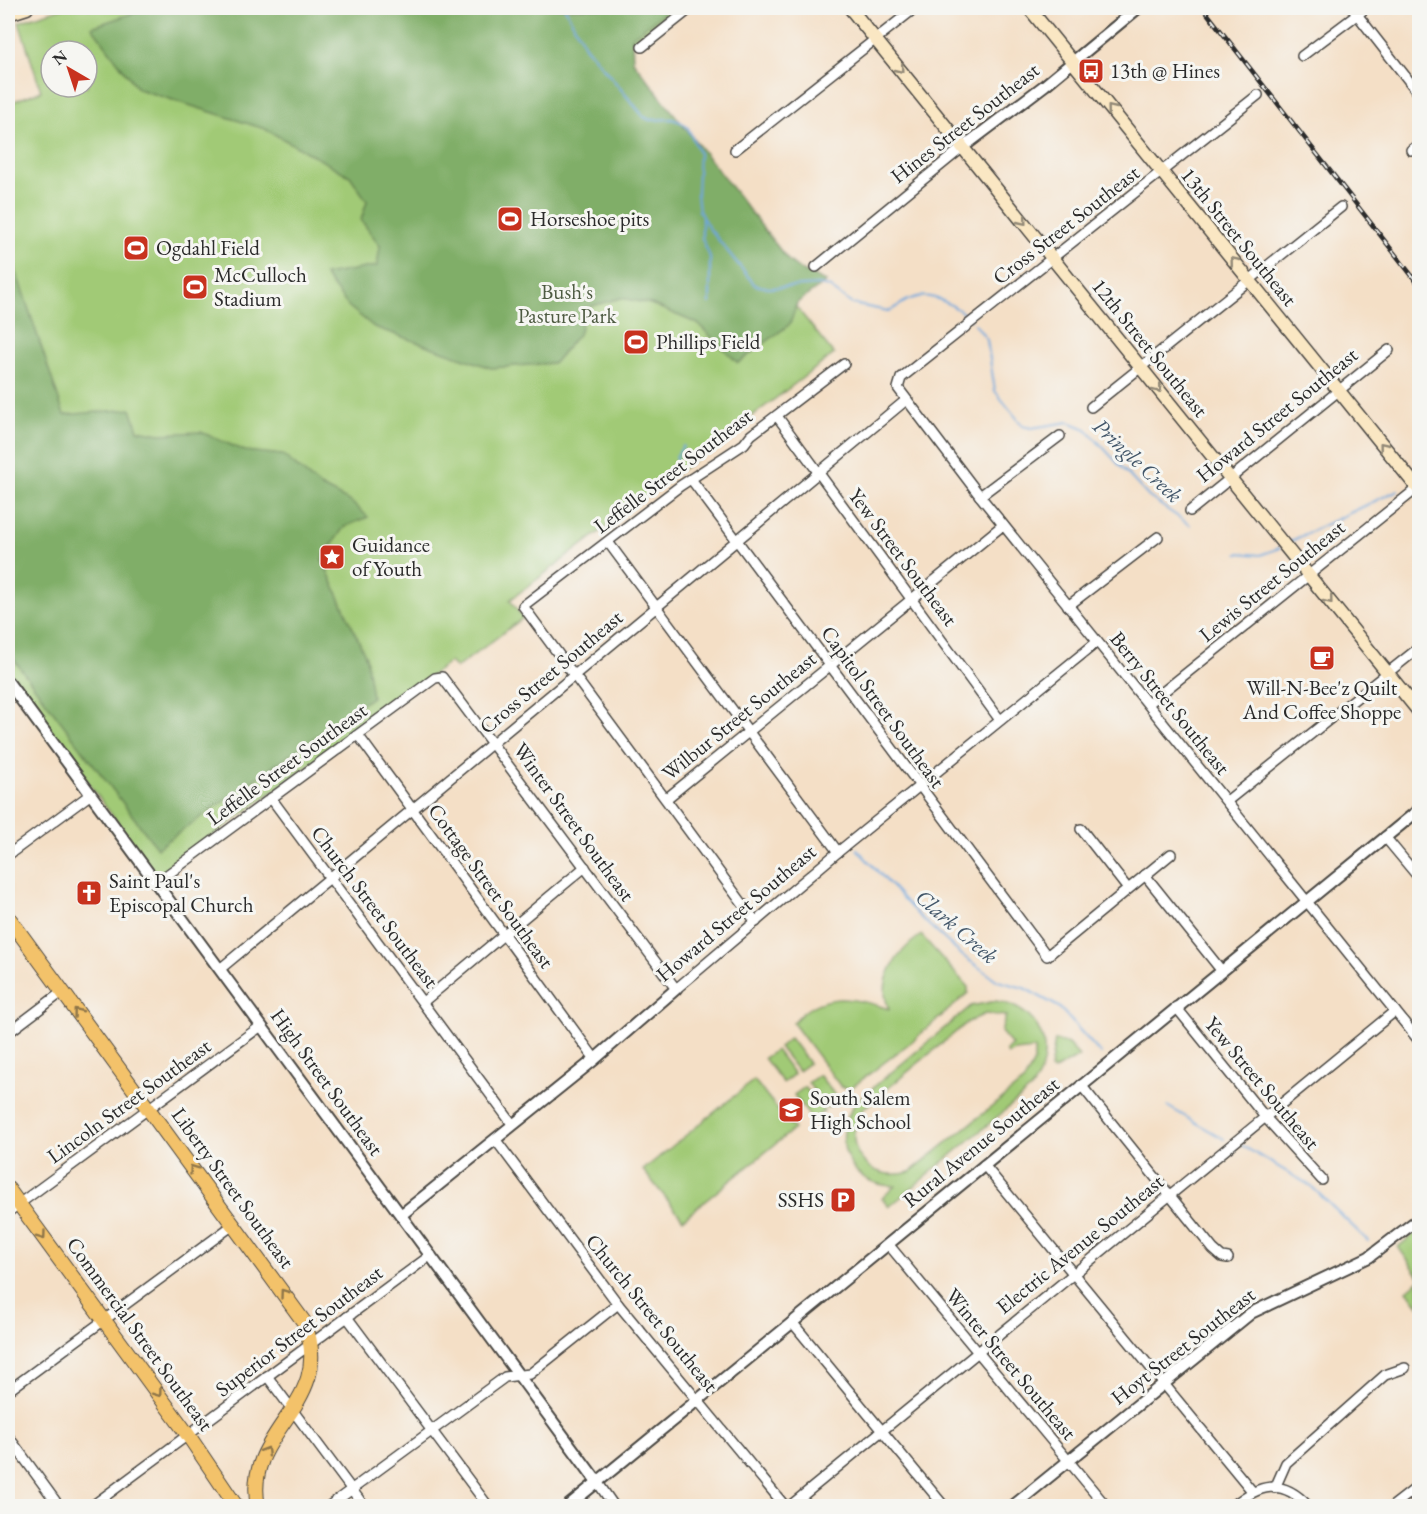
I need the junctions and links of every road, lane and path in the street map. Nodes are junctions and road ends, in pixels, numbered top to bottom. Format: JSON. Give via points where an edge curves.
{"nodes":[{"id":1,"x":27,"y":8,"type":"edge"},
{"id":2,"x":691,"y":8,"type":"edge"},
{"id":3,"x":850,"y":8,"type":"edge"},
{"id":4,"x":915,"y":8,"type":"edge"},
{"id":5,"x":1029,"y":8,"type":"edge"},
{"id":6,"x":1138,"y":8,"type":"edge"},
{"id":7,"x":1366,"y":8,"type":"edge"},
{"id":8,"x":1354,"y":11,"type":"edge"},
{"id":9,"x":8,"y":14,"type":"edge"},
{"id":10,"x":875,"y":39,"type":"junction"},
{"id":11,"x":642,"y":47,"type":"dead end"},
{"id":12,"x":1302,"y":56,"type":"dead end"},
{"id":13,"x":1073,"y":62,"type":"junction"},
{"id":14,"x":1419,"y":94,"type":"edge"},
{"id":15,"x":1258,"y":95,"type":"dead end"},
{"id":16,"x":1419,"y":144,"type":"edge"},
{"id":17,"x":963,"y":147,"type":"junction"},
{"id":18,"x":735,"y":150,"type":"dead end"},
{"id":19,"x":1411,"y":150,"type":"dead end"},
{"id":20,"x":1162,"y":173,"type":"junction"},
{"id":21,"x":1341,"y":207,"type":"dead end"},
{"id":22,"x":1054,"y":259,"type":"junction"},
{"id":23,"x":816,"y":267,"type":"dead end"},
{"id":24,"x":1250,"y":280,"type":"junction"},
{"id":25,"x":1389,"y":350,"type":"dead end"},
{"id":26,"x":844,"y":364,"type":"dead end"},
{"id":27,"x":1141,"y":368,"type":"junction"},
{"id":28,"x":898,"y":384,"type":"joint"},
{"id":29,"x":1338,"y":391,"type":"junction"},
{"id":30,"x":905,"y":402,"type":"junction"},
{"id":31,"x":1091,"y":407,"type":"dead end"},
{"id":32,"x":777,"y":416,"type":"junction"},
{"id":33,"x":1060,"y":436,"type":"dead end"},
{"id":34,"x":819,"y":473,"type":"junction"},
{"id":35,"x":1230,"y":478,"type":"junction"},
{"id":36,"x":692,"y":479,"type":"junction"},
{"id":37,"x":1419,"y":488,"type":"edge"},
{"id":38,"x":980,"y":496,"type":"junction"},
{"id":39,"x":1190,"y":511,"type":"dead end"},
{"id":40,"x":1003,"y":525,"type":"junction"},
{"id":41,"x":1158,"y":537,"type":"dead end"},
{"id":42,"x":738,"y":540,"type":"junction"},
{"id":43,"x":608,"y":542,"type":"junction"},
{"id":44,"x":1309,"y":575,"type":"junction"},
{"id":45,"x":912,"y":597,"type":"junction"},
{"id":46,"x":1068,"y":606,"type":"junction"},
{"id":47,"x":657,"y":607,"type":"junction"},
{"id":48,"x":1097,"y":642,"type":"junction"},
{"id":49,"x":1419,"y":647,"type":"edge"},
{"id":50,"x":830,"y":665,"type":"junction"},
{"id":51,"x":1387,"y":673,"type":"junction"},
{"id":52,"x":575,"y":675,"type":"junction"},
{"id":53,"x":442,"y":677,"type":"joint"},
{"id":54,"x":8,"y":682,"type":"edge"},
{"id":55,"x":1148,"y":704,"type":"junction"},
{"id":56,"x":1419,"y":713,"type":"edge"},
{"id":57,"x":1000,"y":720,"type":"junction"},
{"id":58,"x":748,"y":732,"type":"junction"},
{"id":59,"x":358,"y":735,"type":"junction"},
{"id":60,"x":494,"y":742,"type":"junction"},
{"id":61,"x":919,"y":787,"type":"junction"},
{"id":62,"x":91,"y":794,"type":"junction"},
{"id":63,"x":272,"y":798,"type":"junction"},
{"id":64,"x":666,"y":799,"type":"junction"},
{"id":65,"x":1227,"y":801,"type":"junction"},
{"id":66,"x":412,"y":810,"type":"junction"},
{"id":67,"x":1419,"y":810,"type":"edge"},
{"id":68,"x":1081,"y":829,"type":"dead end"},
{"id":69,"x":1385,"y":837,"type":"junction"},
{"id":70,"x":838,"y":852,"type":"junction"},
{"id":71,"x":1171,"y":854,"type":"dead end"},
{"id":72,"x":8,"y":855,"type":"edge"},
{"id":73,"x":585,"y":867,"type":"junction"},
{"id":74,"x":1145,"y":875,"type":"junction"},
{"id":75,"x":330,"y":877,"type":"junction"},
{"id":76,"x":1419,"y":879,"type":"edge"},
{"id":77,"x":156,"y":883,"type":"junction"},
{"id":78,"x":1128,"y":889,"type":"junction"},
{"id":79,"x":1306,"y":901,"type":"junction"},
{"id":80,"x":8,"y":917,"type":"edge"},
{"id":81,"x":756,"y":922,"type":"junction"},
{"id":82,"x":505,"y":936,"type":"junction"},
{"id":83,"x":220,"y":969,"type":"junction"},
{"id":84,"x":1221,"y":970,"type":"junction"},
{"id":85,"x":676,"y":989,"type":"junction"},
{"id":86,"x":62,"y":992,"type":"junction"},
{"id":87,"x":423,"y":1002,"type":"junction"},
{"id":88,"x":1176,"y":1007,"type":"junction"},
{"id":89,"x":1395,"y":1011,"type":"junction"},
{"id":90,"x":261,"y":1026,"type":"junction"},
{"id":91,"x":8,"y":1033,"type":"edge"},
{"id":92,"x":1419,"y":1042,"type":"edge"},
{"id":93,"x":596,"y":1059,"type":"junction"},
{"id":94,"x":1081,"y":1085,"type":"junction"},
{"id":95,"x":149,"y":1109,"type":"junction"},
{"id":96,"x":1265,"y":1117,"type":"junction"},
{"id":97,"x":513,"y":1125,"type":"junction"},
{"id":98,"x":495,"y":1139,"type":"junction"},
{"id":99,"x":984,"y":1165,"type":"junction"},
{"id":100,"x":1322,"y":1180,"type":"dead end"},
{"id":101,"x":8,"y":1189,"type":"edge"},
{"id":102,"x":1170,"y":1194,"type":"junction"},
{"id":103,"x":13,"y":1208,"type":"edge"},
{"id":104,"x":400,"y":1215,"type":"junction"},
{"id":105,"x":1419,"y":1218,"type":"edge"},
{"id":106,"x":233,"y":1225,"type":"junction"},
{"id":107,"x":888,"y":1244,"type":"junction"},
{"id":108,"x":430,"y":1256,"type":"junction"},
{"id":109,"x":1228,"y":1258,"type":"dead end"},
{"id":110,"x":1074,"y":1273,"type":"junction"},
{"id":111,"x":618,"y":1304,"type":"junction"},
{"id":112,"x":347,"y":1317,"type":"junction"},
{"id":113,"x":104,"y":1320,"type":"junction"},
{"id":114,"x":792,"y":1322,"type":"junction"},
{"id":115,"x":310,"y":1344,"type":"junction"},
{"id":116,"x":978,"y":1351,"type":"junction"},
{"id":117,"x":1405,"y":1368,"type":"dead end"},
{"id":118,"x":518,"y":1375,"type":"junction"},
{"id":119,"x":267,"y":1376,"type":"junction"},
{"id":120,"x":1164,"y":1383,"type":"junction"},
{"id":121,"x":8,"y":1391,"type":"edge"},
{"id":122,"x":698,"y":1400,"type":"junction"},
{"id":123,"x":292,"y":1410,"type":"junction"},
{"id":124,"x":431,"y":1430,"type":"junction"},
{"id":125,"x":881,"y":1431,"type":"junction"},
{"id":126,"x":188,"y":1435,"type":"junction"},
{"id":127,"x":8,"y":1436,"type":"edge"},
{"id":128,"x":1068,"y":1461,"type":"junction"},
{"id":129,"x":598,"y":1483,"type":"junction"},
{"id":130,"x":1419,"y":1485,"type":"edge"},
{"id":131,"x":1275,"y":1488,"type":"junction"},
{"id":132,"x":352,"y":1489,"type":"junction"},
{"id":133,"x":1252,"y":1491,"type":"junction"},
{"id":134,"x":59,"y":1506,"type":"edge"},
{"id":135,"x":92,"y":1506,"type":"edge"},
{"id":136,"x":236,"y":1506,"type":"edge"},
{"id":137,"x":258,"y":1506,"type":"edge"},
{"id":138,"x":329,"y":1506,"type":"edge"},
{"id":139,"x":364,"y":1506,"type":"edge"},
{"id":140,"x":488,"y":1506,"type":"edge"},
{"id":141,"x":568,"y":1506,"type":"edge"},
{"id":142,"x":614,"y":1506,"type":"edge"},
{"id":143,"x":785,"y":1506,"type":"edge"},
{"id":144,"x":789,"y":1506,"type":"edge"},
{"id":145,"x":944,"y":1506,"type":"edge"},
{"id":146,"x":1013,"y":1506,"type":"edge"},
{"id":147,"x":1106,"y":1506,"type":"edge"},
{"id":148,"x":1233,"y":1506,"type":"edge"},
{"id":149,"x":1308,"y":1506,"type":"edge"},
{"id":150,"x":1393,"y":1506,"type":"edge"}],
"edges":[{"from":1,"to":9,"type":"main road"},
{"from":2,"to":11,"type":"street"},
{"from":3,"to":10,"type":"main road","name":"12th Street Southeast"},
{"from":4,"to":10,"type":"street"},
{"from":5,"to":13,"type":"main road","name":"13th Street Southeast"},
{"from":6,"to":13,"type":"street","name":"Hines Street Southeast"},
{"from":7,"to":8,"type":"street"},
{"from":8,"to":12,"type":"street"},
{"from":8,"to":14,"type":"street"},
{"from":10,"to":17,"type":"main road","name":"12th Street Southeast","one_way":true},
{"from":10,"to":18,"type":"street"},
{"from":13,"to":17,"type":"street","name":"Hines Street Southeast"},
{"from":20,"to":13,"type":"main road","name":"13th Street Southeast","one_way":true},
{"from":15,"to":20,"type":"street","name":"Cross Street Southeast"},
{"from":16,"to":19,"type":"street"},
{"from":17,"to":22,"type":"main road","name":"12th Street Southeast","one_way":true},
{"from":17,"to":23,"type":"street","name":"Hines Street Southeast"},
{"from":20,"to":22,"type":"street","name":"Cross Street Southeast"},
{"from":24,"to":20,"type":"main road","name":"13th Street Southeast","one_way":true},
{"from":21,"to":24,"type":"street"},
{"from":22,"to":27,"type":"main road","name":"12th Street Southeast"},
{"from":22,"to":28,"type":"street","name":"Cross Street Southeast"},
{"from":24,"to":27,"type":"street"},
{"from":24,"to":29,"type":"main road","name":"13th Street Southeast"},
{"from":25,"to":29,"type":"street","name":"Howard Street Southeast"},
{"from":26,"to":32,"type":"street","name":"Leffelle Street Southeast"},
{"from":27,"to":31,"type":"street"},
{"from":27,"to":35,"type":"main road","name":"12th Street Southeast","one_way":true},
{"from":28,"to":30,"type":"street","name":"Berry Street Southeast"},
{"from":29,"to":35,"type":"street","name":"Howard Street Southeast"},
{"from":37,"to":29,"type":"main road","name":"13th Street Southeast","one_way":true},
{"from":30,"to":34,"type":"street","name":"Cross Street Southeast"},
{"from":30,"to":38,"type":"street","name":"Berry Street Southeast"},
{"from":32,"to":34,"type":"street","name":"Yew Street Southeast"},
{"from":32,"to":36,"type":"street","name":"Leffelle Street Southeast"},
{"from":33,"to":38,"type":"street"},
{"from":34,"to":42,"type":"street","name":"Cross Street Southeast"},
{"from":34,"to":45,"type":"street","name":"Yew Street Southeast"},
{"from":35,"to":39,"type":"street","name":"Howard Street Southeast"},
{"from":35,"to":44,"type":"main road","name":"12th Street Southeast"},
{"from":36,"to":42,"type":"street","name":"Capitol Street Southeast"},
{"from":36,"to":43,"type":"street","name":"Leffelle Street Southeast"},
{"from":37,"to":44,"type":"street","name":"Lewis Street Southeast"},
{"from":38,"to":40,"type":"street","name":"Berry Street Southeast"},
{"from":40,"to":45,"type":"street","name":"Wilbur Street Southeast"},
{"from":40,"to":46,"type":"street","name":"Berry Street Southeast"},
{"from":41,"to":46,"type":"street"},
{"from":42,"to":47,"type":"street","name":"Cross Street Southeast"},
{"from":42,"to":50,"type":"street","name":"Capitol Street Southeast"},
{"from":43,"to":47,"type":"street"},
{"from":43,"to":52,"type":"street","name":"Leffelle Street Southeast","via":[[523,606]]},
{"from":44,"to":51,"type":"main road","name":"12th Street Southeast","one_way":true},
{"from":44,"to":55,"type":"street","name":"Lewis Street Southeast"},
{"from":45,"to":50,"type":"street","name":"Wilbur Street Southeast"},
{"from":45,"to":57,"type":"street","name":"Yew Street Southeast"},
{"from":46,"to":48,"type":"street","name":"Berry Street Southeast"},
{"from":47,"to":52,"type":"street","name":"Cross Street Southeast"},
{"from":47,"to":58,"type":"street"},
{"from":48,"to":55,"type":"street","name":"Berry Street Southeast"},
{"from":48,"to":57,"type":"street","name":"Howard Street Southeast"},
{"from":49,"to":51,"type":"street"},
{"from":50,"to":58,"type":"street","name":"Wilbur Street Southeast"},
{"from":50,"to":61,"type":"street","name":"Capitol Street Southeast"},
{"from":51,"to":56,"type":"main road","name":"12th Street Southeast"},
{"from":51,"to":65,"type":"street"},
{"from":52,"to":60,"type":"street","name":"Cross Street Southeast"},
{"from":52,"to":64,"type":"street"},
{"from":53,"to":59,"type":"street","name":"Leffelle Street Southeast","via":[[435,678]]},
{"from":53,"to":60,"type":"street","name":"Winter Street Southeast"},
{"from":54,"to":62,"type":"street","name":"High Street Southeast"},
{"from":55,"to":65,"type":"street","name":"Berry Street Southeast"},
{"from":57,"to":61,"type":"street","name":"Howard Street Southeast"},
{"from":58,"to":64,"type":"street","name":"Wilbur Street Southeast"},
{"from":58,"to":70,"type":"street"},
{"from":59,"to":63,"type":"street","name":"Leffelle Street Southeast"},
{"from":59,"to":66,"type":"street","name":"Cottage Street Southeast"},
{"from":60,"to":66,"type":"street","name":"Cross Street Southeast"},
{"from":60,"to":73,"type":"street","name":"Winter Street Southeast"},
{"from":61,"to":70,"type":"street","name":"Howard Street Southeast"},
{"from":61,"to":78,"type":"street","name":"Capitol Street Southeast","via":[[1047,956]]},
{"from":62,"to":72,"type":"street"},
{"from":62,"to":77,"type":"street","name":"High Street Southeast"},
{"from":63,"to":75,"type":"street","name":"Church Street Southeast"},
{"from":63,"to":77,"type":"street","name":"Leffelle Street Southeast"},
{"from":64,"to":81,"type":"street"},
{"from":65,"to":79,"type":"street","name":"Berry Street Southeast"},
{"from":66,"to":75,"type":"street","name":"Cross Street Southeast"},
{"from":66,"to":82,"type":"street","name":"Cottage Street Southeast"},
{"from":67,"to":69,"type":"street","name":"Rural Avenue Southeast"},
{"from":68,"to":78,"type":"street"},
{"from":69,"to":76,"type":"street"},
{"from":69,"to":79,"type":"street","name":"Rural Avenue Southeast"},
{"from":70,"to":81,"type":"street","name":"Howard Street Southeast"},
{"from":71,"to":74,"type":"street"},
{"from":73,"to":82,"type":"street"},
{"from":73,"to":85,"type":"street","name":"Winter Street Southeast"},
{"from":74,"to":78,"type":"street"},
{"from":74,"to":84,"type":"street"},
{"from":75,"to":83,"type":"street","name":"Cross Street Southeast"},
{"from":75,"to":87,"type":"street","name":"Church Street Southeast"},
{"from":77,"to":83,"type":"street","name":"High Street Southeast"},
{"from":79,"to":84,"type":"street","name":"Rural Avenue Southeast"},
{"from":79,"to":89,"type":"street","name":"Berry Street Southeast"},
{"from":80,"to":86,"type":"main road","name":"Liberty Street Southeast"},
{"from":81,"to":85,"type":"street","name":"Howard Street Southeast"},
{"from":82,"to":87,"type":"street"},
{"from":82,"to":93,"type":"street","name":"Cottage Street Southeast"},
{"from":83,"to":90,"type":"street","name":"High Street Southeast"},
{"from":84,"to":88,"type":"street","name":"Rural Avenue Southeast"},
{"from":85,"to":93,"type":"street","name":"Howard Street Southeast"},
{"from":86,"to":91,"type":"street"},
{"from":95,"to":86,"type":"main road","name":"Liberty Street Southeast","one_way":true},
{"from":87,"to":97,"type":"street","name":"Church Street Southeast"},
{"from":88,"to":94,"type":"street","name":"Rural Avenue Southeast"},
{"from":88,"to":96,"type":"street","name":"Yew Street Southeast"},
{"from":89,"to":92,"type":"street","name":"Berry Street Southeast"},
{"from":89,"to":96,"type":"street","name":"Electric Avenue Southeast"},
{"from":90,"to":95,"type":"street","name":"Lincoln Street Southeast"},
{"from":90,"to":104,"type":"street","name":"High Street Southeast"},
{"from":93,"to":97,"type":"street","name":"Howard Street Southeast"},
{"from":94,"to":99,"type":"street","name":"Rural Avenue Southeast"},
{"from":94,"to":102,"type":"street"},
{"from":95,"to":103,"type":"street","name":"Lincoln Street Southeast"},
{"from":106,"to":95,"type":"main road","name":"Liberty Street Southeast","one_way":true},
{"from":96,"to":100,"type":"street","name":"Yew Street Southeast"},
{"from":96,"to":102,"type":"street","name":"Electric Avenue Southeast"},
{"from":97,"to":98,"type":"street","name":"Howard Street Southeast"},
{"from":98,"to":104,"type":"street","name":"Howard Street Southeast"},
{"from":98,"to":111,"type":"street","name":"Church Street Southeast"},
{"from":99,"to":107,"type":"street","name":"Rural Avenue Southeast"},
{"from":99,"to":110,"type":"street"},
{"from":101,"to":103,"type":"main road","name":"Commercial Street Southeast"},
{"from":102,"to":109,"type":"street","via":[[1213,1249]]},
{"from":102,"to":110,"type":"street","name":"Electric Avenue Southeast"},
{"from":103,"to":113,"type":"main road","name":"Commercial Street Southeast","one_way":true},
{"from":104,"to":108,"type":"street","name":"High Street Southeast"},
{"from":105,"to":120,"type":"street","name":"Hoyt Street Southeast","via":[[1353,1266],[1251,1313]]},
{"from":106,"to":113,"type":"street"},
{"from":115,"to":106,"type":"main road","name":"Liberty Street Southeast","one_way":true,"via":[[304,1322]]},
{"from":107,"to":114,"type":"street","name":"Rural Avenue Southeast"},
{"from":107,"to":116,"type":"street","name":"Winter Street Southeast"},
{"from":108,"to":112,"type":"street","name":"Superior Street Southeast"},
{"from":108,"to":118,"type":"street","name":"High Street Southeast"},
{"from":110,"to":116,"type":"street","name":"Electric Avenue Southeast"},
{"from":110,"to":120,"type":"street"},
{"from":111,"to":118,"type":"street","via":[[530,1374]]},
{"from":111,"to":122,"type":"street","name":"Church Street Southeast"},
{"from":112,"to":115,"type":"street","name":"Superior Street Southeast"},
{"from":112,"to":124,"type":"street"},
{"from":113,"to":121,"type":"street"},
{"from":113,"to":126,"type":"main road","name":"Commercial Street Southeast","one_way":true},
{"from":114,"to":122,"type":"street","name":"Rural Avenue Southeast"},
{"from":114,"to":125,"type":"street"},
{"from":115,"to":119,"type":"street","name":"Superior Street Southeast"},
{"from":115,"to":123,"type":"main road","name":"Liberty Street Southeast","via":[[311,1370]]},
{"from":116,"to":125,"type":"street","name":"Electric Avenue Southeast"},
{"from":116,"to":128,"type":"street","name":"Winter Street Southeast"},
{"from":117,"to":131,"type":"street","via":[[1385,1375],[1286,1463]]},
{"from":118,"to":124,"type":"street","via":[[505,1377]]},
{"from":118,"to":129,"type":"street","name":"High Street Southeast"},
{"from":119,"to":123,"type":"street"},
{"from":119,"to":126,"type":"street","name":"Superior Street Southeast"},
{"from":120,"to":128,"type":"street","name":"Hoyt Street Southeast"},
{"from":120,"to":133,"type":"street"},
{"from":122,"to":129,"type":"street","name":"Rural Avenue Southeast"},
{"from":122,"to":143,"type":"street","name":"Church Street Southeast"},
{"from":123,"to":132,"type":"street"},
{"from":137,"to":123,"type":"main road","name":"Liberty Street Southeast","one_way":true,"via":[[255,1485],[259,1462]]},
{"from":124,"to":132,"type":"street"},
{"from":124,"to":140,"type":"street"},
{"from":125,"to":144,"type":"street","name":"Electric Avenue Southeast"},
{"from":125,"to":145,"type":"street"},
{"from":126,"to":135,"type":"street","name":"Superior Street Southeast"},
{"from":126,"to":136,"type":"main road","name":"Commercial Street Southeast"},
{"from":127,"to":134,"type":"street"},
{"from":128,"to":146,"type":"street","name":"Hoyt Street Southeast"},
{"from":128,"to":147,"type":"street","name":"Winter Street Southeast"},
{"from":129,"to":141,"type":"street","name":"Rural Avenue Southeast"},
{"from":129,"to":142,"type":"street","name":"High Street Southeast"},
{"from":130,"to":150,"type":"street"},
{"from":131,"to":133,"type":"street"},
{"from":131,"to":149,"type":"street","via":[[1289,1492]]},
{"from":132,"to":138,"type":"street"},
{"from":132,"to":139,"type":"street"},
{"from":133,"to":148,"type":"street"}]}
